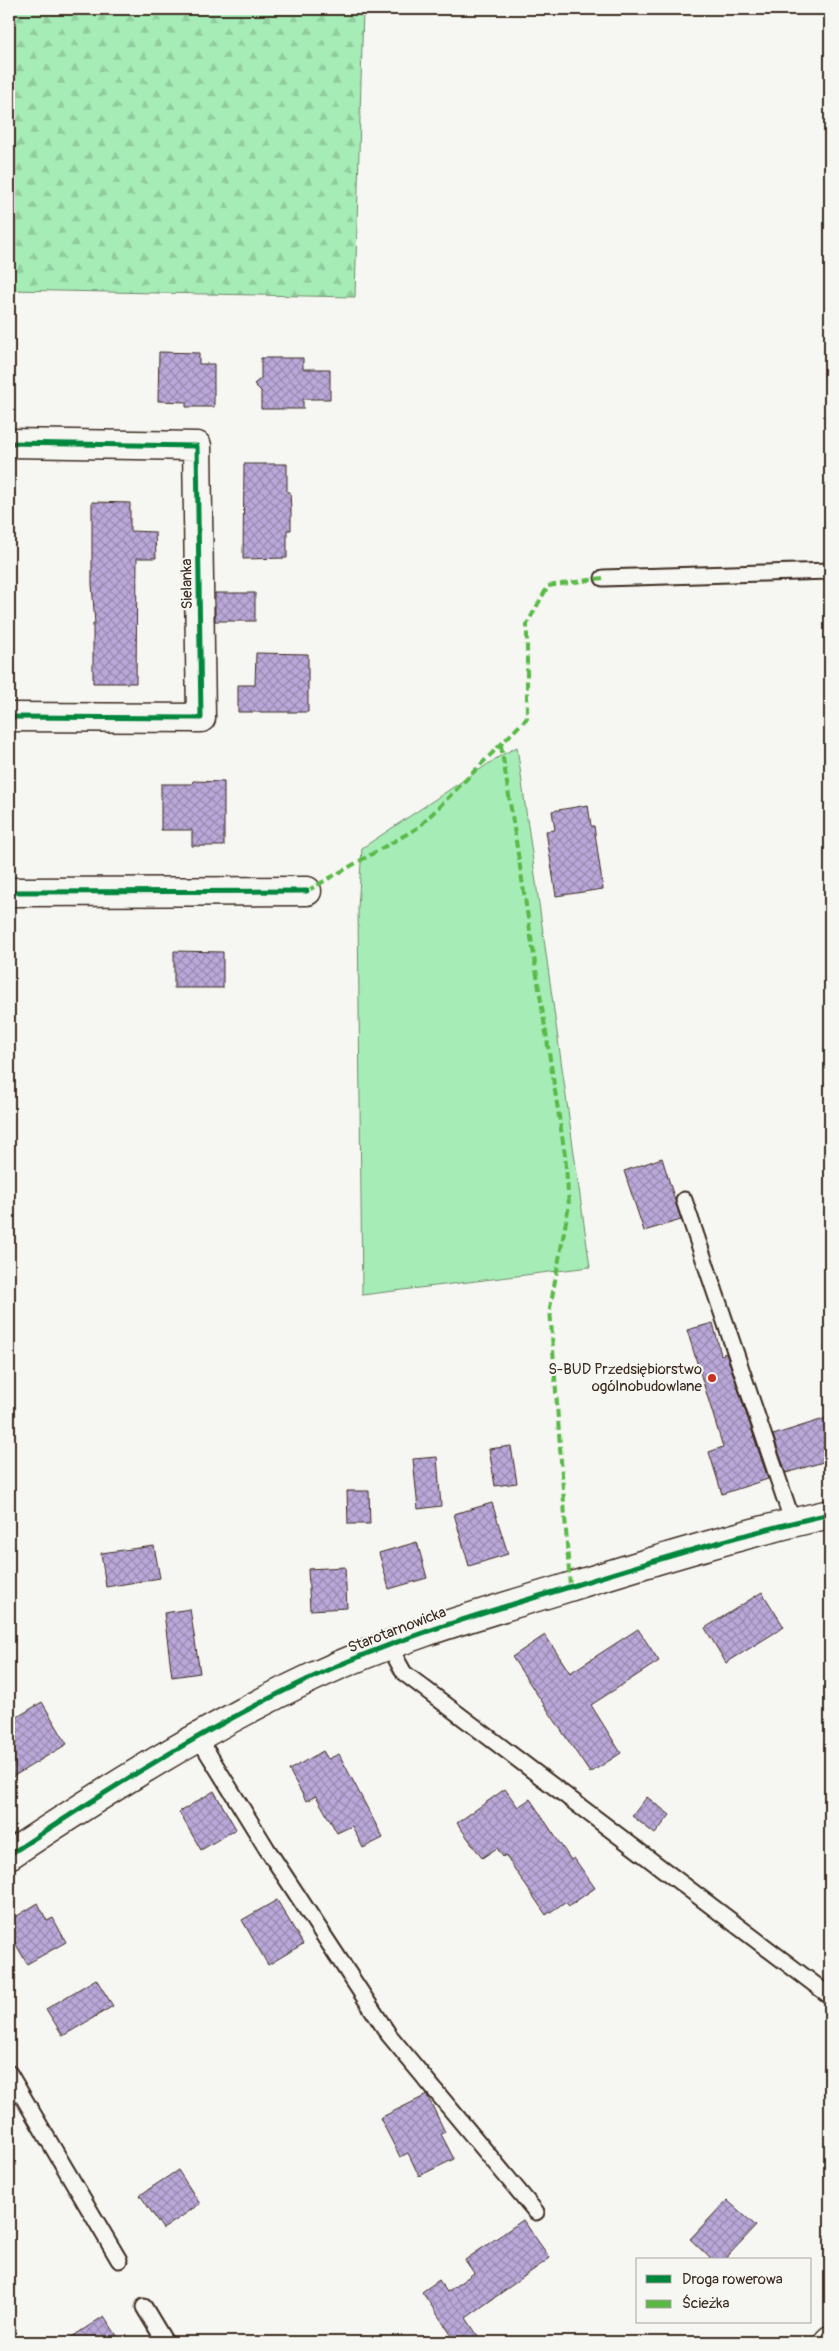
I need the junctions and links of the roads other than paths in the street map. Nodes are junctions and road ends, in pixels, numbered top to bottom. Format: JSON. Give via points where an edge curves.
{"nodes":[{"id":1,"x":9,"y":443,"type":"edge"},
{"id":2,"x":830,"y":571,"type":"edge"},
{"id":3,"x":603,"y":578,"type":"dead end"},
{"id":4,"x":9,"y":717,"type":"edge"},
{"id":5,"x":307,"y":891,"type":"dead end"},
{"id":6,"x":9,"y":892,"type":"edge"},
{"id":7,"x":684,"y":1200,"type":"dead end"},
{"id":8,"x":830,"y":1514,"type":"edge"},
{"id":9,"x":793,"y":1522,"type":"junction"},
{"id":10,"x":388,"y":1644,"type":"junction"},
{"id":11,"x":198,"y":1737,"type":"junction"},
{"id":12,"x":9,"y":1855,"type":"edge"},
{"id":13,"x":830,"y":1996,"type":"edge"},
{"id":14,"x":9,"y":2073,"type":"edge"},
{"id":15,"x":536,"y":2212,"type":"dead end"},
{"id":16,"x":120,"y":2260,"type":"dead end"},
{"id":17,"x":144,"y":2307,"type":"dead end"},
{"id":18,"x":165,"y":2342,"type":"edge"}],
"edges":[{"from":1,"to":4,"type":"street","name":"Sielanka","via":[[197,446],[201,718]]},
{"from":2,"to":3,"type":"lane"},
{"from":5,"to":6,"type":"street"},
{"from":7,"to":9,"type":"lane"},
{"from":8,"to":9,"type":"street","name":"Starotarnowicka"},
{"from":9,"to":10,"type":"street","name":"Starotarnowicka"},
{"from":10,"to":11,"type":"street","name":"Starotarnowicka","via":[[314,1676]]},
{"from":10,"to":13,"type":"lane","via":[[404,1673]]},
{"from":11,"to":12,"type":"street","name":"Starotarnowicka","via":[[117,1784]]},
{"from":11,"to":15,"type":"lane","via":[[389,2035]]},
{"from":14,"to":16,"type":"lane"},
{"from":17,"to":18,"type":"lane"}]}
